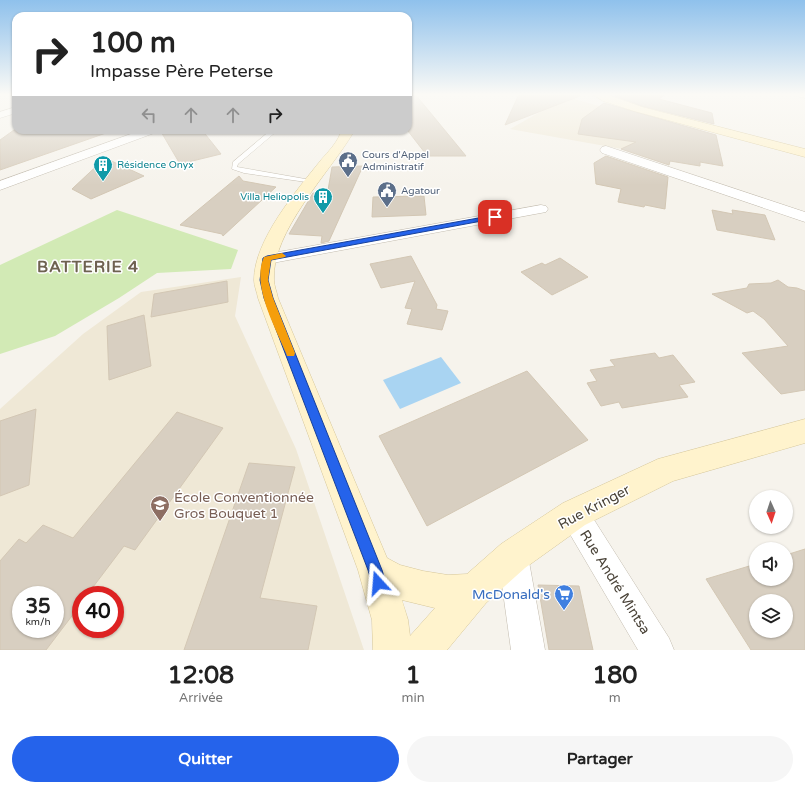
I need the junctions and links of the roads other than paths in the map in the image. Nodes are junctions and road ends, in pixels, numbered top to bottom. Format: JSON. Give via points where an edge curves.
{"nodes":[{"id":1,"x":696,"y":124,"type":"edge"},
{"id":2,"x":141,"y":134,"type":"edge"},
{"id":3,"x":270,"y":134,"type":"edge"},
{"id":4,"x":346,"y":134,"type":"edge"},
{"id":5,"x":606,"y":150,"type":"dead end"},
{"id":6,"x":805,"y":153,"type":"edge"},
{"id":7,"x":311,"y":182,"type":"junction"},
{"id":8,"x":0,"y":186,"type":"edge"},
{"id":9,"x":541,"y":209,"type":"dead end"},
{"id":10,"x":805,"y":217,"type":"edge"},
{"id":11,"x":267,"y":258,"type":"junction"},
{"id":12,"x":805,"y":431,"type":"edge"},
{"id":13,"x":574,"y":514,"type":"junction"},
{"id":14,"x":513,"y":556,"type":"junction"},
{"id":15,"x":375,"y":570,"type":"junction"},
{"id":16,"x":474,"y":591,"type":"junction"},
{"id":17,"x":392,"y":650,"type":"edge"},
{"id":18,"x":422,"y":650,"type":"edge"},
{"id":19,"x":528,"y":650,"type":"edge"},
{"id":20,"x":657,"y":650,"type":"edge"}],
"edges":[{"from":1,"to":6,"type":"street"},
{"from":2,"to":8,"type":"street"},
{"from":3,"to":7,"type":"lane","via":[[236,162],[234,168]]},
{"from":4,"to":7,"type":"street"},
{"from":5,"to":10,"type":"street"},
{"from":7,"to":11,"type":"street","via":[[287,216]]},
{"from":9,"to":11,"type":"street"},
{"from":11,"to":15,"type":"street","via":[[264,280],[268,298]]},
{"from":12,"to":13,"type":"street","name":"Rue Kringer","via":[[668,469]]},
{"from":13,"to":14,"type":"street","name":"Rue Kringer"},
{"from":13,"to":20,"type":"street","name":"Rue André Mintsa"},
{"from":14,"to":16,"type":"street","name":"Rue Kringer"},
{"from":14,"to":19,"type":"street"},
{"from":15,"to":16,"type":"street","via":[[390,579],[434,591]]},
{"from":15,"to":17,"type":"street","via":[[390,620]]},
{"from":16,"to":18,"type":"street","name":"Rue Kringer"}]}
